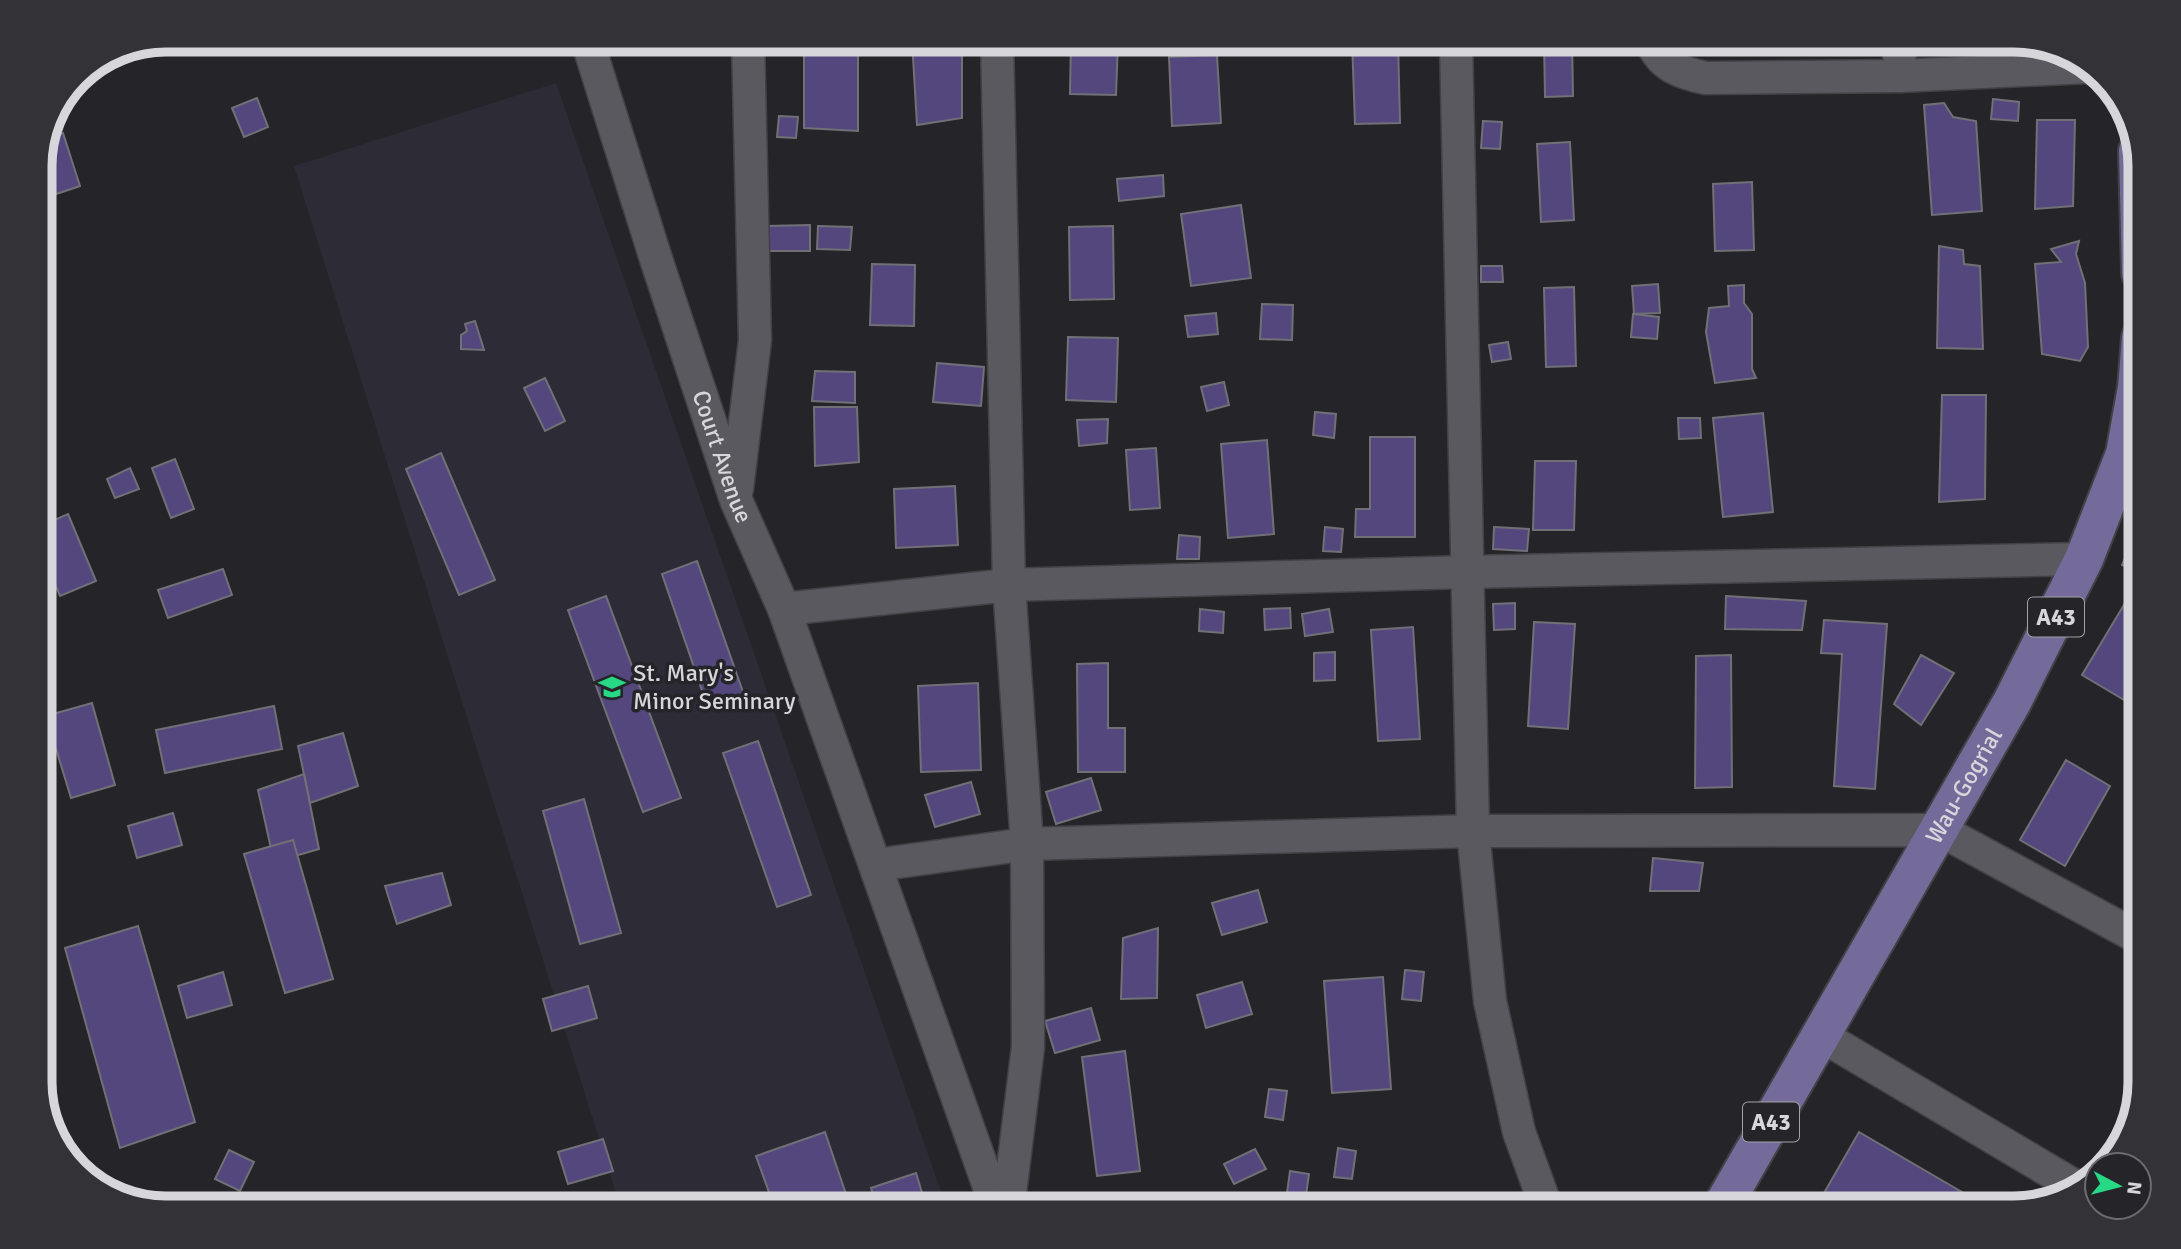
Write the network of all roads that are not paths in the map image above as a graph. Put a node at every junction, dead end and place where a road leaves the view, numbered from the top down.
1 (591, 52) edge
2 (748, 52) edge
3 (997, 52) edge
4 (1456, 52) edge
5 (1657, 52) edge
6 (1899, 52) edge
7 (2071, 68) edge
8 (1900, 76) junction
9 (2128, 438) edge
10 (736, 500) junction
11 (2084, 559) junction
12 (1467, 572) junction
13 (1009, 585) junction
14 (783, 609) junction
15 (1474, 831) junction
16 (1940, 831) junction
17 (1027, 844) junction
18 (876, 865) junction
19 (2128, 932) edge
20 (1822, 1036) junction
21 (2069, 1182) edge
22 (992, 1196) edge
23 (1010, 1196) edge
24 (1542, 1196) edge
25 (1729, 1196) edge

1 - 10 street, Court Avenue
2 - 10 street
3 - 13 street
4 - 12 street
5 - 8 street
6 - 8 street
7 - 8 street
9 - 11 main road, Wau-Gogrial / A43
10 - 14 street, Court Avenue
11 - 12 street
11 - 16 main road, Wau-Gogrial / A43
12 - 13 street
12 - 15 street
13 - 14 street
13 - 17 street
14 - 18 street, Court Avenue
15 - 16 street
15 - 17 street
15 - 24 street
16 - 19 street
16 - 20 main road, Wau-Gogrial / A43
17 - 18 street
17 - 23 street
18 - 22 street, Court Avenue
20 - 21 street
20 - 25 main road, Wau-Gogrial / A43

